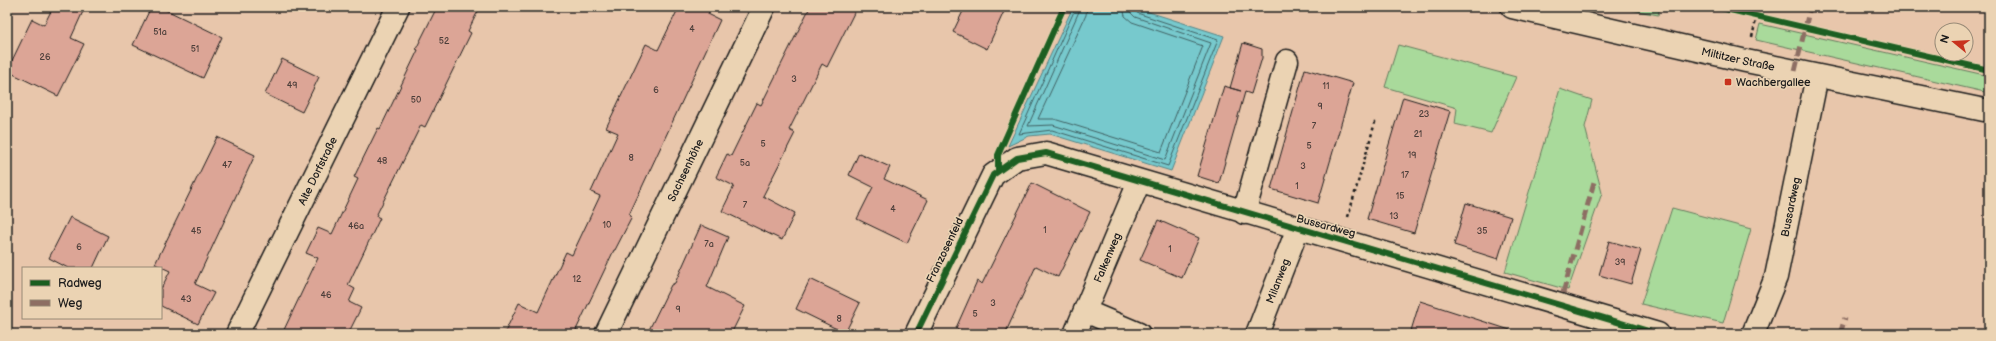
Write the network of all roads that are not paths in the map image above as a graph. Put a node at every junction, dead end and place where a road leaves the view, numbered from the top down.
1 (398, 7) edge
2 (764, 7) edge
3 (1512, 7) edge
4 (1287, 61) dead end
5 (1817, 76) junction
6 (1989, 111) edge
7 (995, 173) joint
8 (1139, 182) junction
9 (1244, 213) junction
10 (1298, 228) junction
11 (1085, 311) junction
12 (237, 334) edge
13 (606, 334) edge
14 (916, 334) edge
15 (1075, 334) edge
16 (1139, 334) edge
17 (1257, 334) edge
18 (1658, 334) edge
19 (1753, 334) edge

1 - 12 street, Alte Dorfstraße
2 - 13 street, Sachsenhöhe
3 - 5 street, Miltitzer Straße
4 - 9 street
5 - 6 street, Miltitzer Straße
5 - 19 street, Bussardweg
7 - 8 street, Bussardweg
7 - 14 street, Franzosenfeld
8 - 9 street, Bussardweg
8 - 11 street, Falkenweg
9 - 10 street, Bussardweg
10 - 17 street, Milanweg
10 - 18 street, Bussardweg
11 - 15 street, Falkenweg
11 - 16 street

